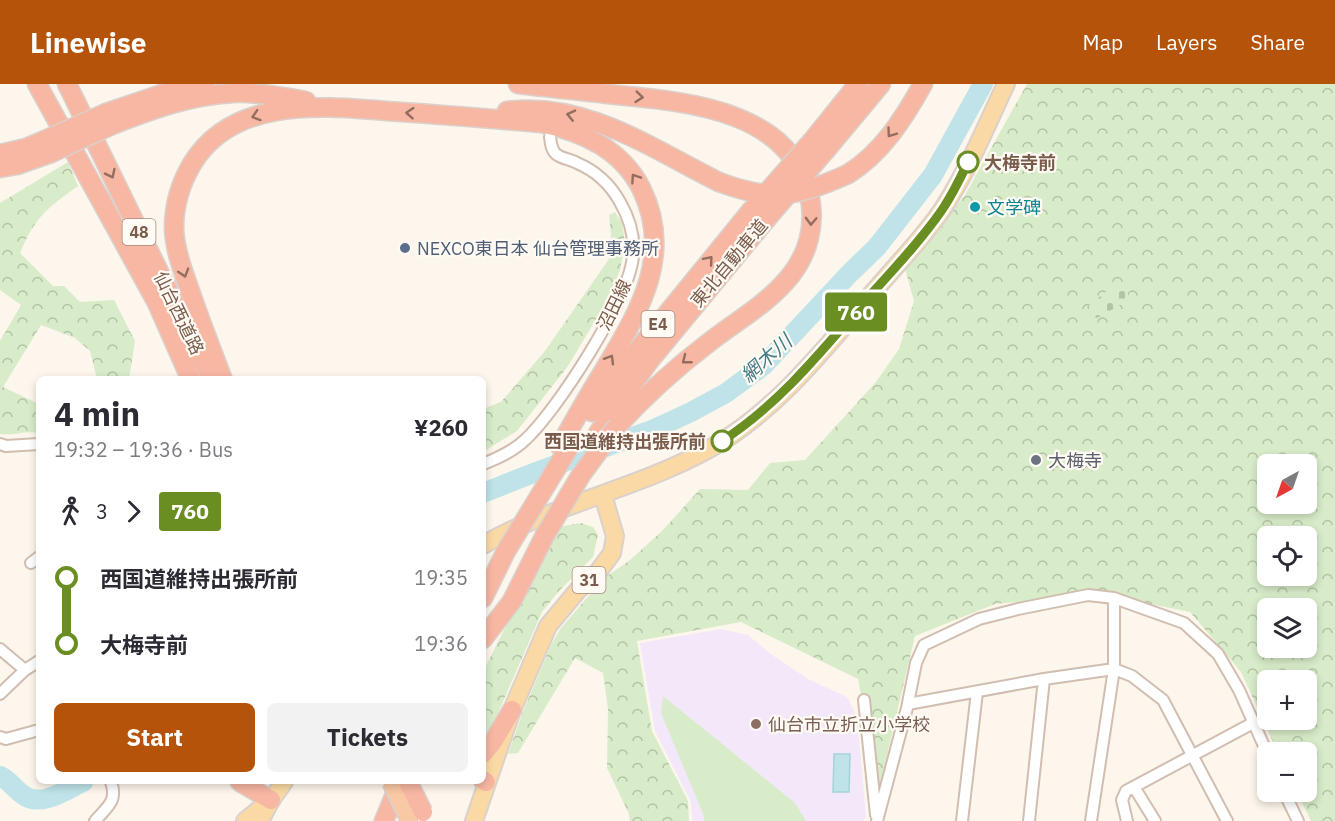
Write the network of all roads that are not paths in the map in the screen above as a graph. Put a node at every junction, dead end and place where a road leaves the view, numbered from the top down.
1 (37, 84) edge
2 (51, 84) edge
3 (67, 84) edge
4 (205, 84) edge
5 (518, 84) edge
6 (858, 84) edge
7 (881, 84) edge
8 (923, 84) edge
9 (1006, 84) edge
10 (356, 109) junction
11 (464, 116) junction
12 (109, 119) junction
13 (550, 137) dead end
14 (48, 146) junction
15 (819, 146) junction
16 (0, 154) edge
17 (0, 168) edge
18 (757, 217) junction
19 (157, 303) junction
20 (191, 376) edge
21 (210, 376) edge
22 (222, 376) edge
23 (0, 444) edge
24 (36, 444) edge
25 (566, 444) junction
26 (486, 463) edge
27 (603, 495) junction
28 (538, 538) junction
29 (486, 544) edge
30 (486, 592) edge
31 (1114, 598) junction
32 (486, 635) edge
33 (0, 649) edge
34 (36, 665) edge
35 (1114, 669) junction
36 (26, 670) junction
37 (1044, 679) junction
38 (2, 690) edge
39 (977, 692) junction
40 (864, 700) dead end
41 (908, 705) junction
42 (512, 710) junction
43 (1253, 723) junction
44 (36, 731) edge
45 (0, 736) edge
46 (1262, 742) edge
47 (486, 750) edge
48 (1192, 754) junction
49 (486, 776) edge
50 (112, 784) edge
51 (243, 784) edge
52 (282, 784) edge
53 (393, 784) edge
54 (399, 784) edge
55 (409, 784) edge
56 (419, 784) edge
57 (483, 784) edge
58 (1134, 787) junction
59 (270, 800) junction
60 (1289, 802) edge
61 (420, 818) edge
62 (95, 821) edge
63 (245, 821) edge
64 (260, 821) edge
65 (384, 821) edge
66 (403, 821) edge
67 (474, 821) edge
68 (877, 821) edge
69 (962, 821) edge
70 (1029, 821) edge
71 (1091, 821) edge
72 (1127, 821) edge
73 (1155, 821) edge
74 (1227, 821) edge
75 (1298, 821) edge

1 - 19 highway
2 - 19 highway, 仙台西道路 / 48
3 -> 21 highway, 仙台西道路 / 48
4 - 12 highway
5 -> 28 highway, bridge
6 - 15 highway, 東北自動車道 / E4
7 - 15 highway, 東北自動車道 / E4
8 -> 11 highway, bridge
9 - 27 main road
11 -> 10 highway
10 - 12 highway
10 -> 22 highway
25 -> 11 highway
12 - 14 highway, bridge
13 - 26 street, 沼田線
14 - 16 highway
14 - 17 highway
15 - 18 highway, 東北自動車道 / E4, bridge
25 -> 18 highway, 東北自動車道 / E4
18 - 28 highway, 東北自動車道 / E4
19 - 20 highway
23 - 24 street
25 - 30 highway, bridge
27 - 29 main road
27 - 42 main road, 31
28 - 32 highway
31 - 35 street
31 - 41 street
31 - 43 street
33 - 36 street
34 - 36 street
35 - 37 street
35 - 48 street
35 - 71 street
36 - 38 street
37 - 39 street
37 - 70 street
39 - 41 street
39 - 69 street
40 - 68 street
41 - 68 street
42 - 47 highway
42 - 49 main road, 31
43 - 46 street
43 - 48 street
44 - 45 street
48 - 58 street
48 - 74 street
50 - 62 street
51 - 59 highway
52 - 59 main road
53 - 61 highway, bridge
54 - 65 highway
55 - 61 highway, bridge
56 - 66 highway
57 - 67 main road, 31
58 - 72 street
58 - 73 street
59 - 63 main road
59 - 64 main road
60 - 75 street

